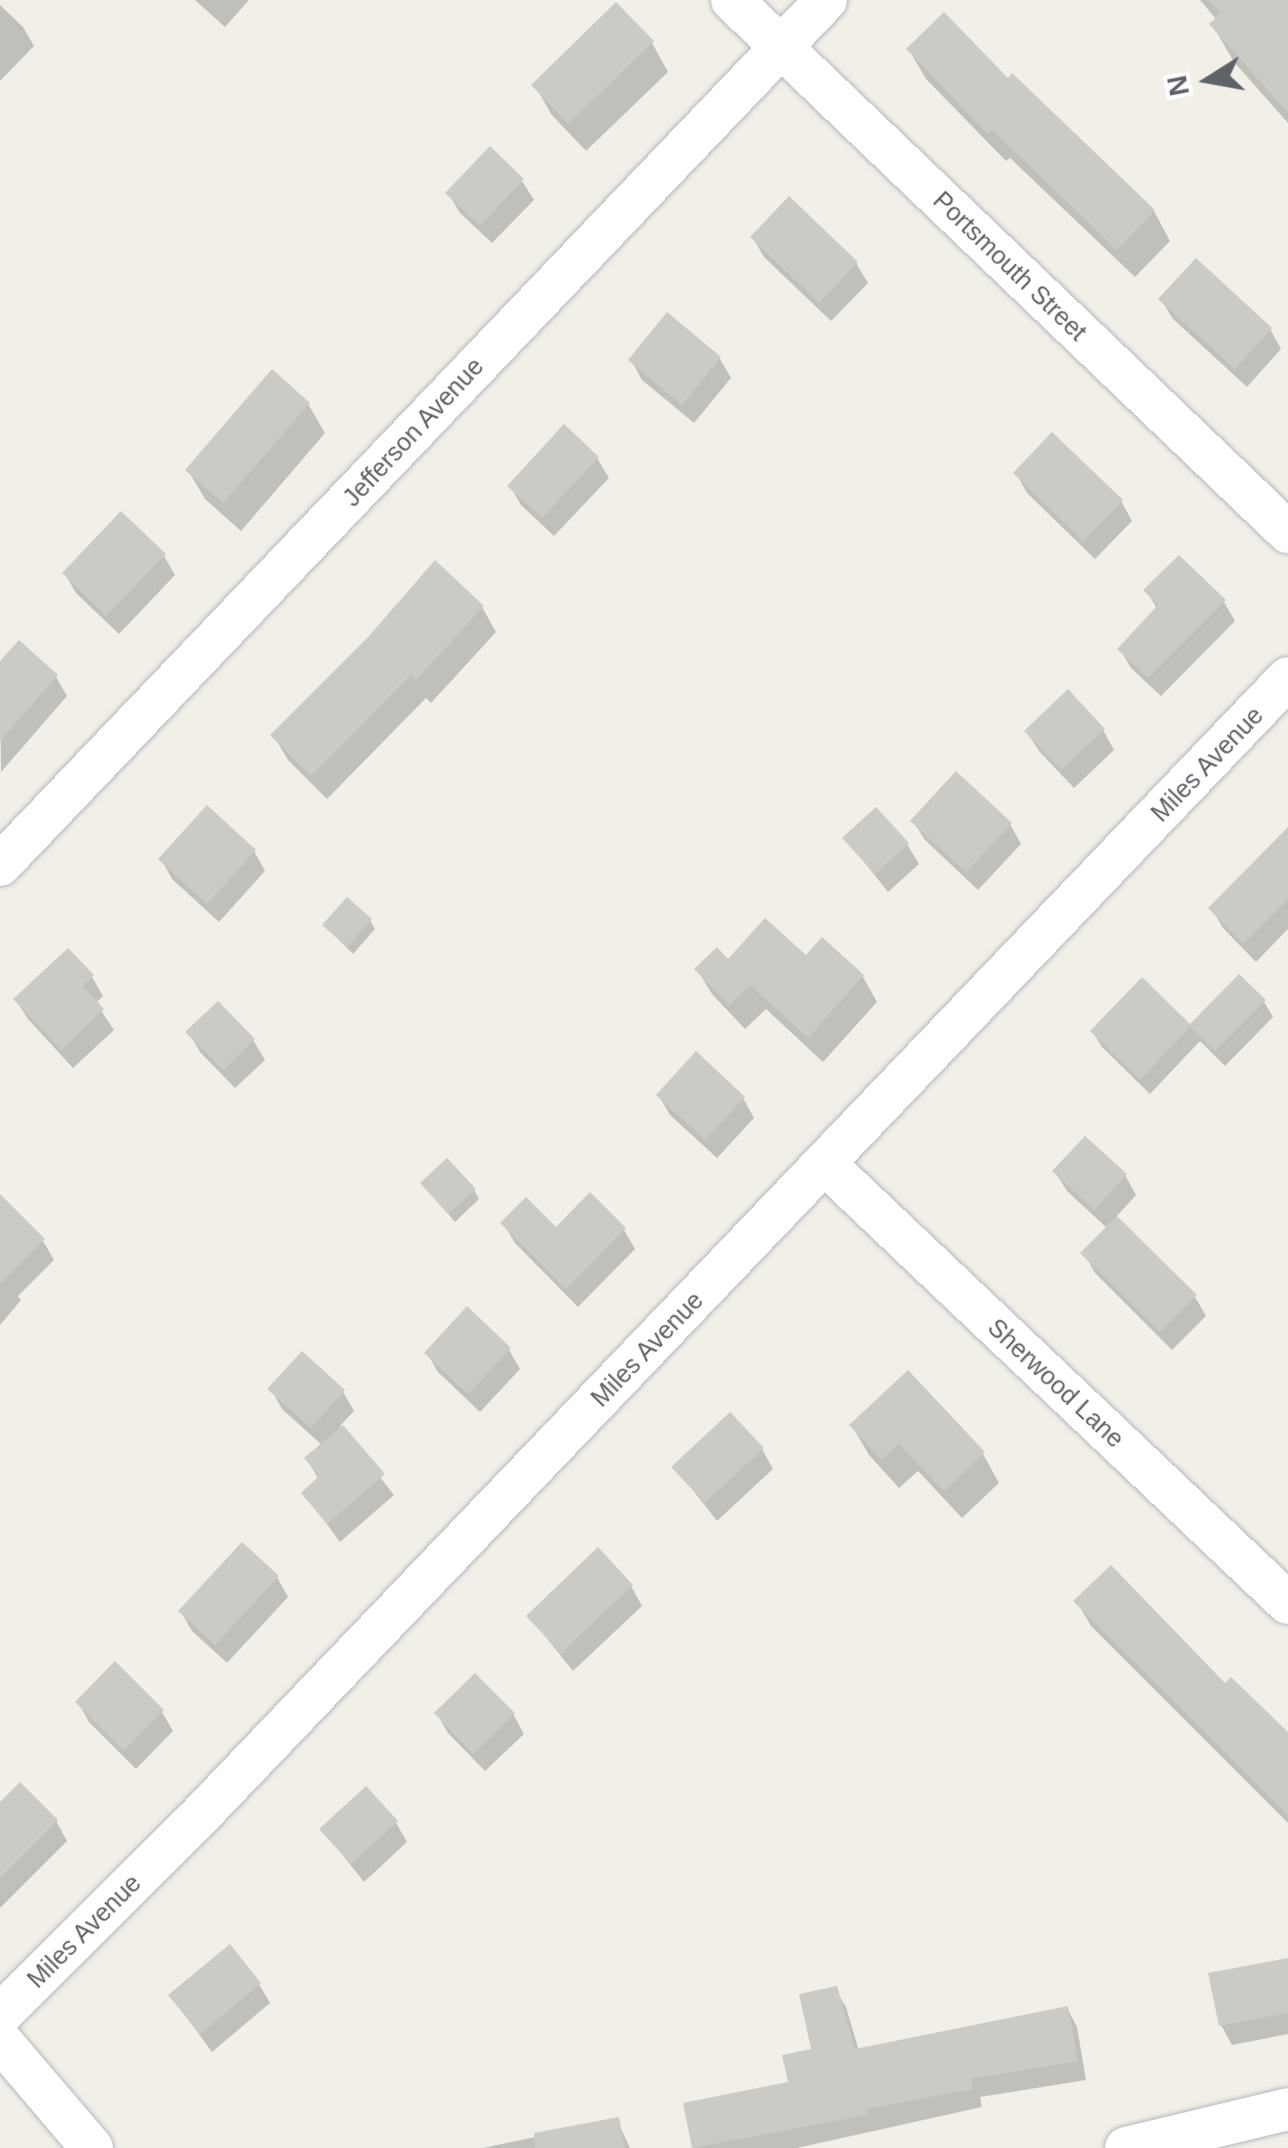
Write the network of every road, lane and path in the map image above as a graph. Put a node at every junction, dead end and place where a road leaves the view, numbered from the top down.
1 (732, 0) edge
2 (826, 0) edge
3 (782, 45) junction
4 (1288, 532) edge
5 (1288, 678) edge
6 (0, 864) edge
7 (825, 1164) junction
8 (1288, 1602) edge
9 (0, 2014) edge
10 (0, 2040) edge
11 (1288, 2110) edge
12 (92, 2148) edge
13 (1126, 2148) edge

1 - 3 street, Portsmouth Street
2 - 3 street, Jefferson Avenue
3 - 4 street, Portsmouth Street
3 - 6 street, Jefferson Avenue
5 - 7 street, Miles Avenue
7 - 8 street, Sherwood Lane
7 - 9 street, Miles Avenue
10 - 12 street
11 - 13 street

